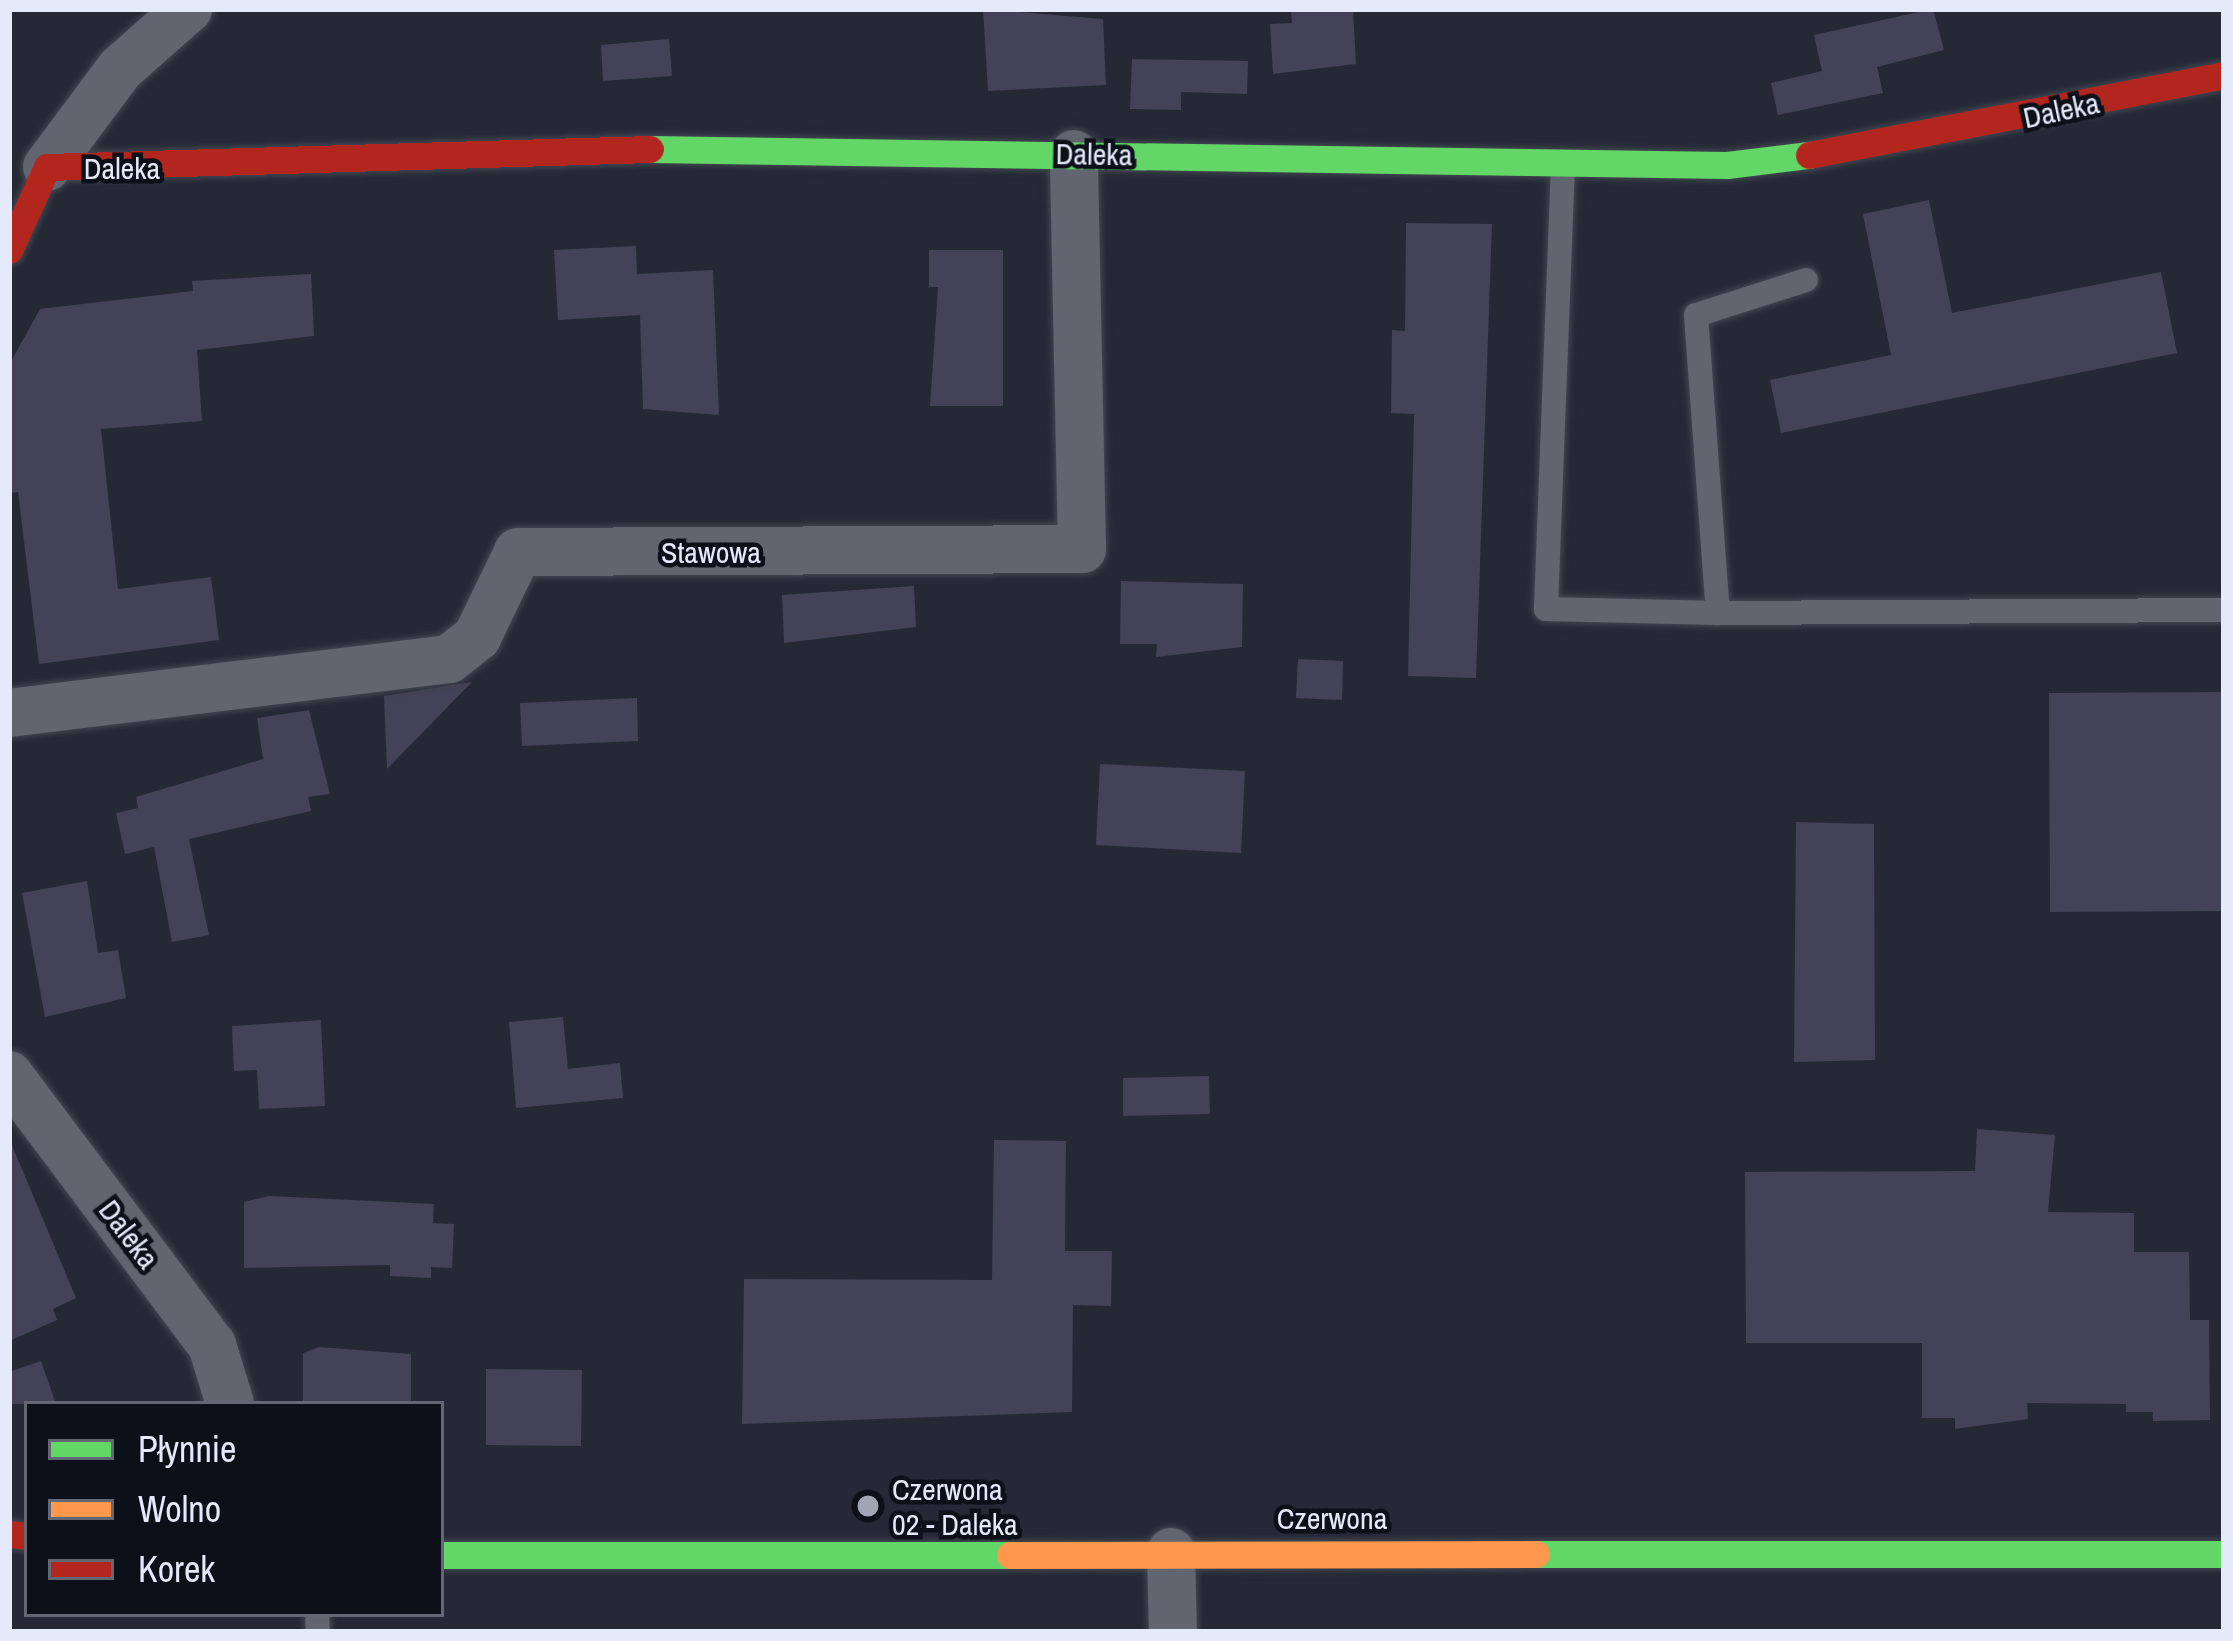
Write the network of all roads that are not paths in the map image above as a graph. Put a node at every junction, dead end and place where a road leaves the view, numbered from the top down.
1 (188, 9) edge
2 (2224, 75) edge
3 (1074, 154) junction
4 (1563, 162) junction
5 (37, 164) junction
6 (9, 250) edge
7 (1806, 280) dead end
8 (2224, 610) edge
9 (1718, 613) junction
10 (9, 713) edge
11 (9, 1075) edge
12 (229, 1401) edge
13 (1171, 1552) junction
14 (2224, 1554) edge
15 (444, 1555) edge
16 (1173, 1632) edge

1 - 5 street
2 - 4 street, Daleka
3 - 4 street, Daleka
3 - 5 street, Daleka
3 - 10 street, Stawowa
4 - 9 lane
5 - 6 street, Daleka
7 - 9 lane
8 - 9 lane
11 - 12 street, Daleka
13 - 14 street, Czerwona
13 - 15 street, Czerwona
13 - 16 street

